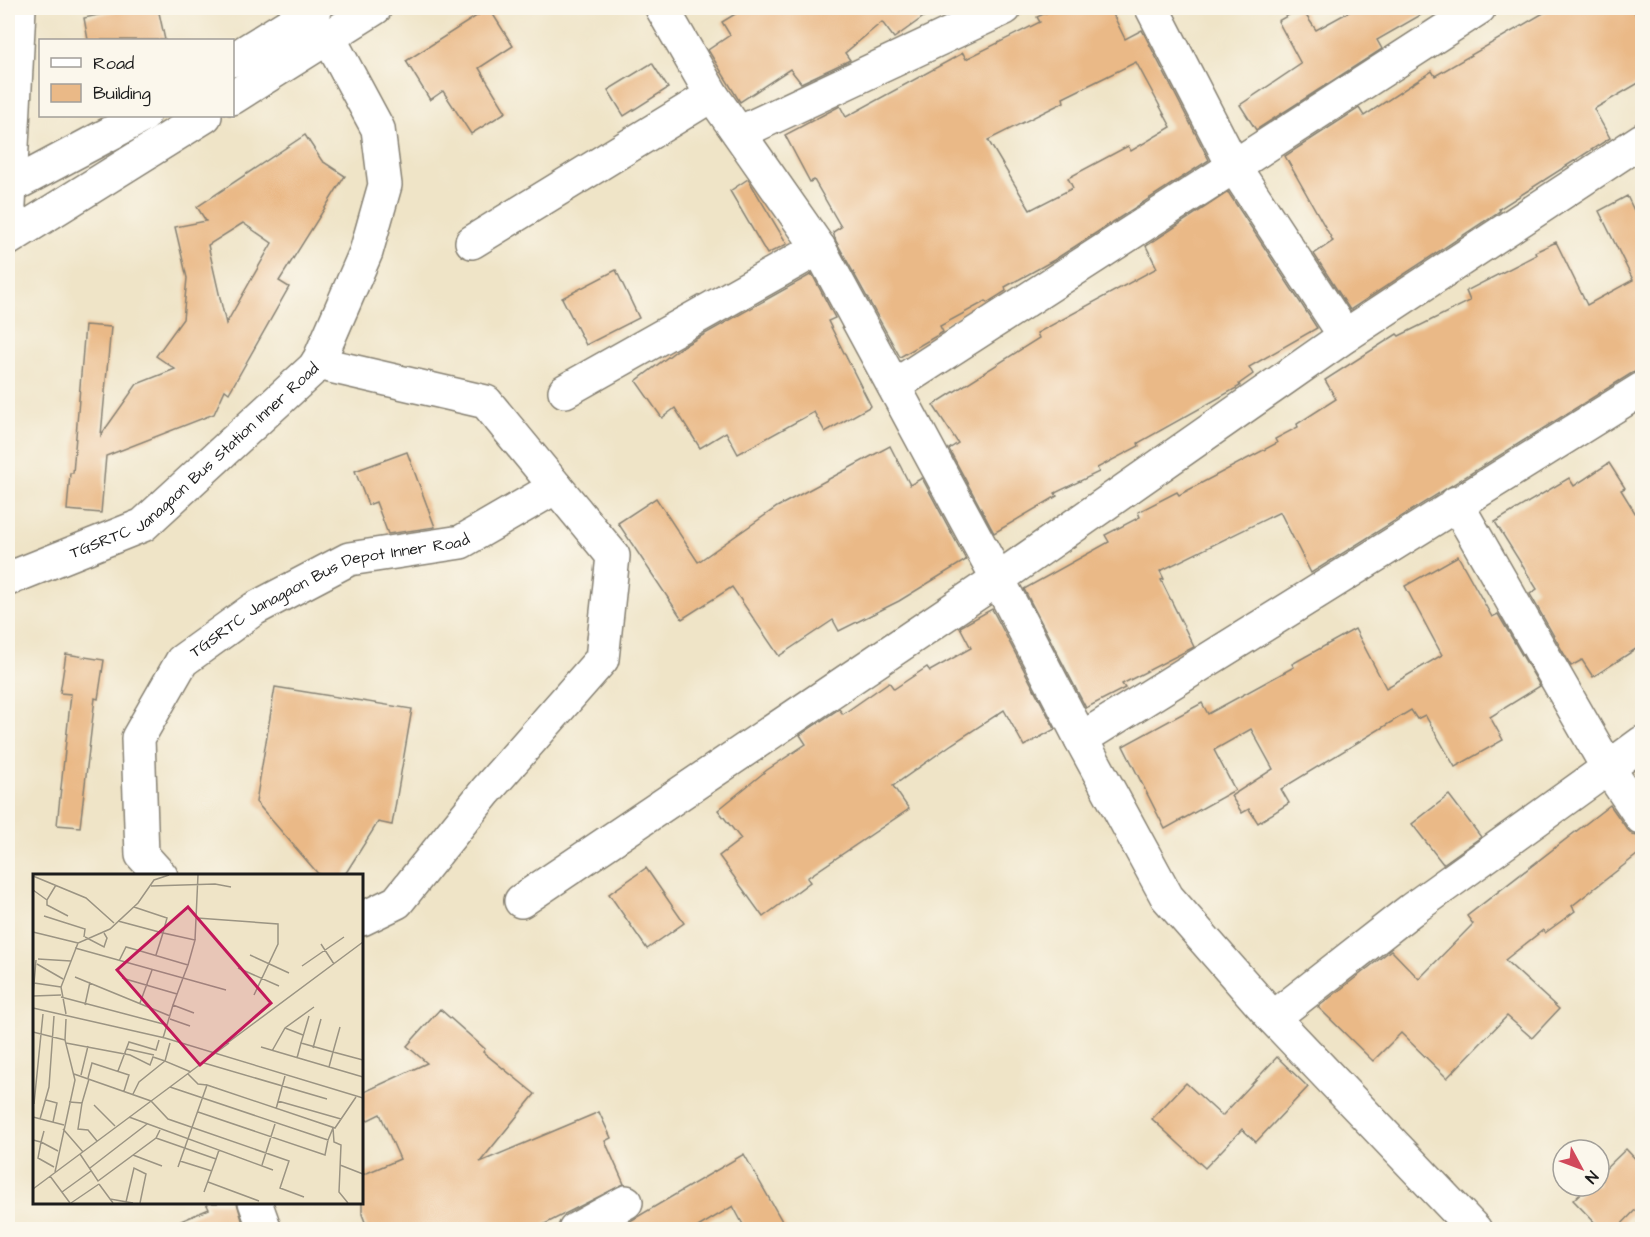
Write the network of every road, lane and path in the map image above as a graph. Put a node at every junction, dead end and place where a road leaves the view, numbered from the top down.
1 (19, 8) edge
2 (316, 8) edge
3 (375, 8) edge
4 (1005, 8) edge
5 (1152, 8) edge
6 (1479, 8) edge
7 (673, 12) edge
8 (329, 38) junction
9 (234, 59) edge
10 (712, 95) junction
11 (234, 97) edge
12 (141, 117) edge
13 (203, 117) edge
14 (739, 133) junction
15 (1642, 140) edge
16 (1233, 165) junction
17 (9, 188) edge
18 (8, 225) edge
19 (8, 239) edge
20 (472, 242) dead end
21 (819, 248) junction
22 (1345, 336) junction
23 (317, 363) junction
24 (894, 386) junction
25 (1642, 389) edge
26 (565, 391) dead end
27 (556, 487) junction
28 (1456, 503) junction
29 (8, 579) edge
30 (998, 579) junction
31 (1081, 739) junction
32 (1642, 743) edge
33 (1608, 768) junction
34 (1642, 818) edge
35 (159, 874) edge
36 (521, 901) dead end
37 (363, 919) edge
38 (1273, 1018) junction
39 (626, 1202) dead end
40 (255, 1204) edge
41 (1469, 1228) edge
42 (266, 1230) edge
43 (575, 1230) edge

1 - 17 main road
2 - 9 main road
3 - 8 main road
4 - 14 main road
5 - 16 main road
6 - 16 main road
7 - 10 main road
8 - 11 main road
8 - 23 main road, TGSRTC Janagaon Bus Station Inner Road
10 - 14 main road
10 - 20 main road
12 - 17 main road
13 - 19 main road
14 - 21 main road
15 - 22 main road
16 - 22 main road
16 - 24 main road
17 - 18 main road
21 - 24 main road
21 - 26 main road
22 - 30 main road
23 - 27 main road
23 - 29 main road, TGSRTC Janagaon Bus Station Inner Road
24 - 30 main road
25 - 28 main road
27 - 35 main road, TGSRTC Janagaon Bus Depot Inner Road
27 - 37 main road
28 - 31 main road
28 - 33 main road
30 - 31 main road
30 - 36 main road
31 - 38 main road
32 - 33 main road
33 - 34 main road
33 - 38 main road
38 - 41 main road
39 - 43 main road
40 - 42 main road

